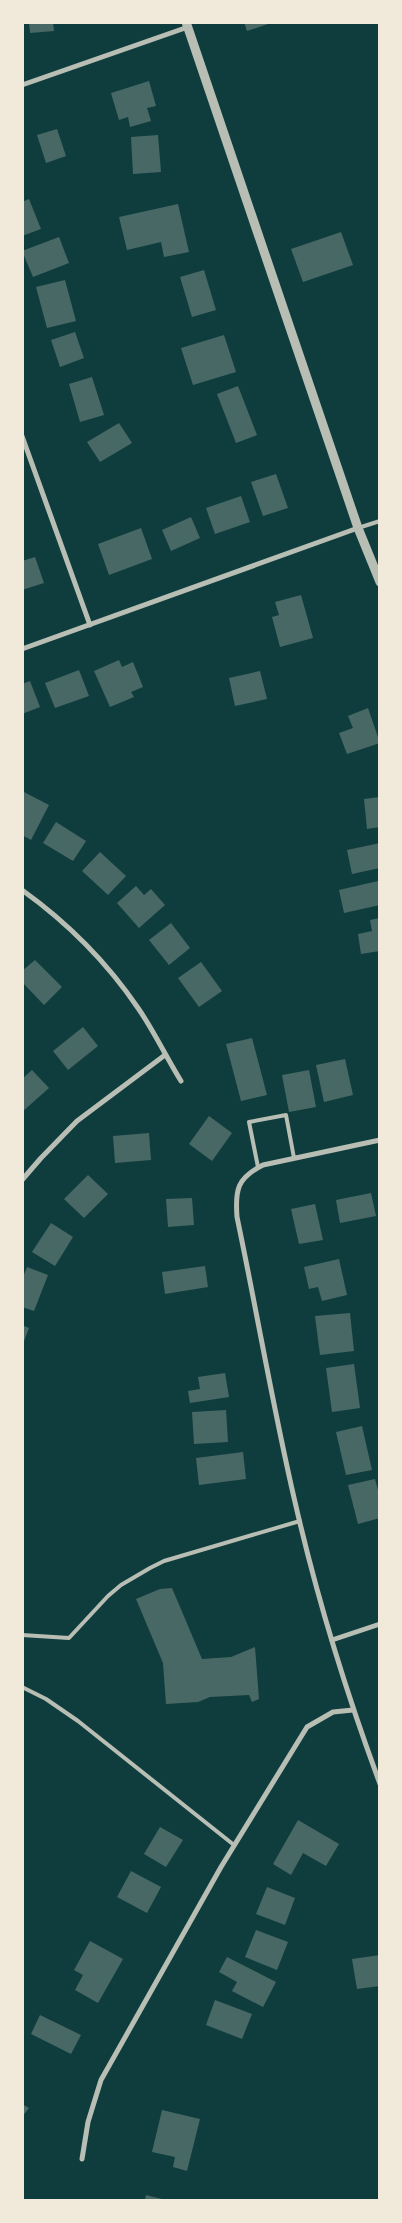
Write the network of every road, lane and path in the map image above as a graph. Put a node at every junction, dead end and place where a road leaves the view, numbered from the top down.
1 (187, 25) edge
2 (22, 86) edge
3 (22, 436) edge
4 (380, 521) edge
5 (358, 528) junction
6 (380, 582) edge
7 (90, 625) junction
8 (22, 650) edge
9 (22, 890) edge
10 (165, 1055) junction
11 (181, 1081) dead end
12 (380, 1140) edge
13 (294, 1158) junction
14 (258, 1167) junction
15 (22, 1180) edge
16 (300, 1521) junction
17 (380, 1624) edge
18 (22, 1635) edge
19 (332, 1640) junction
20 (22, 1687) edge
21 (353, 1710) junction
22 (380, 1784) edge
23 (234, 1845) junction
24 (82, 2160) dead end

1 - 2 street
1 - 5 street
3 - 7 street
4 - 5 lane
5 - 6 street
5 - 7 street
7 - 8 street
9 - 10 street
10 - 11 street
10 - 15 street
12 - 13 street
13 - 14 street
13 - 14 lane
14 - 16 street
16 - 18 lane
16 - 19 street
17 - 19 street
19 - 21 street
20 - 23 lane
21 - 22 street
21 - 23 street
23 - 24 street

